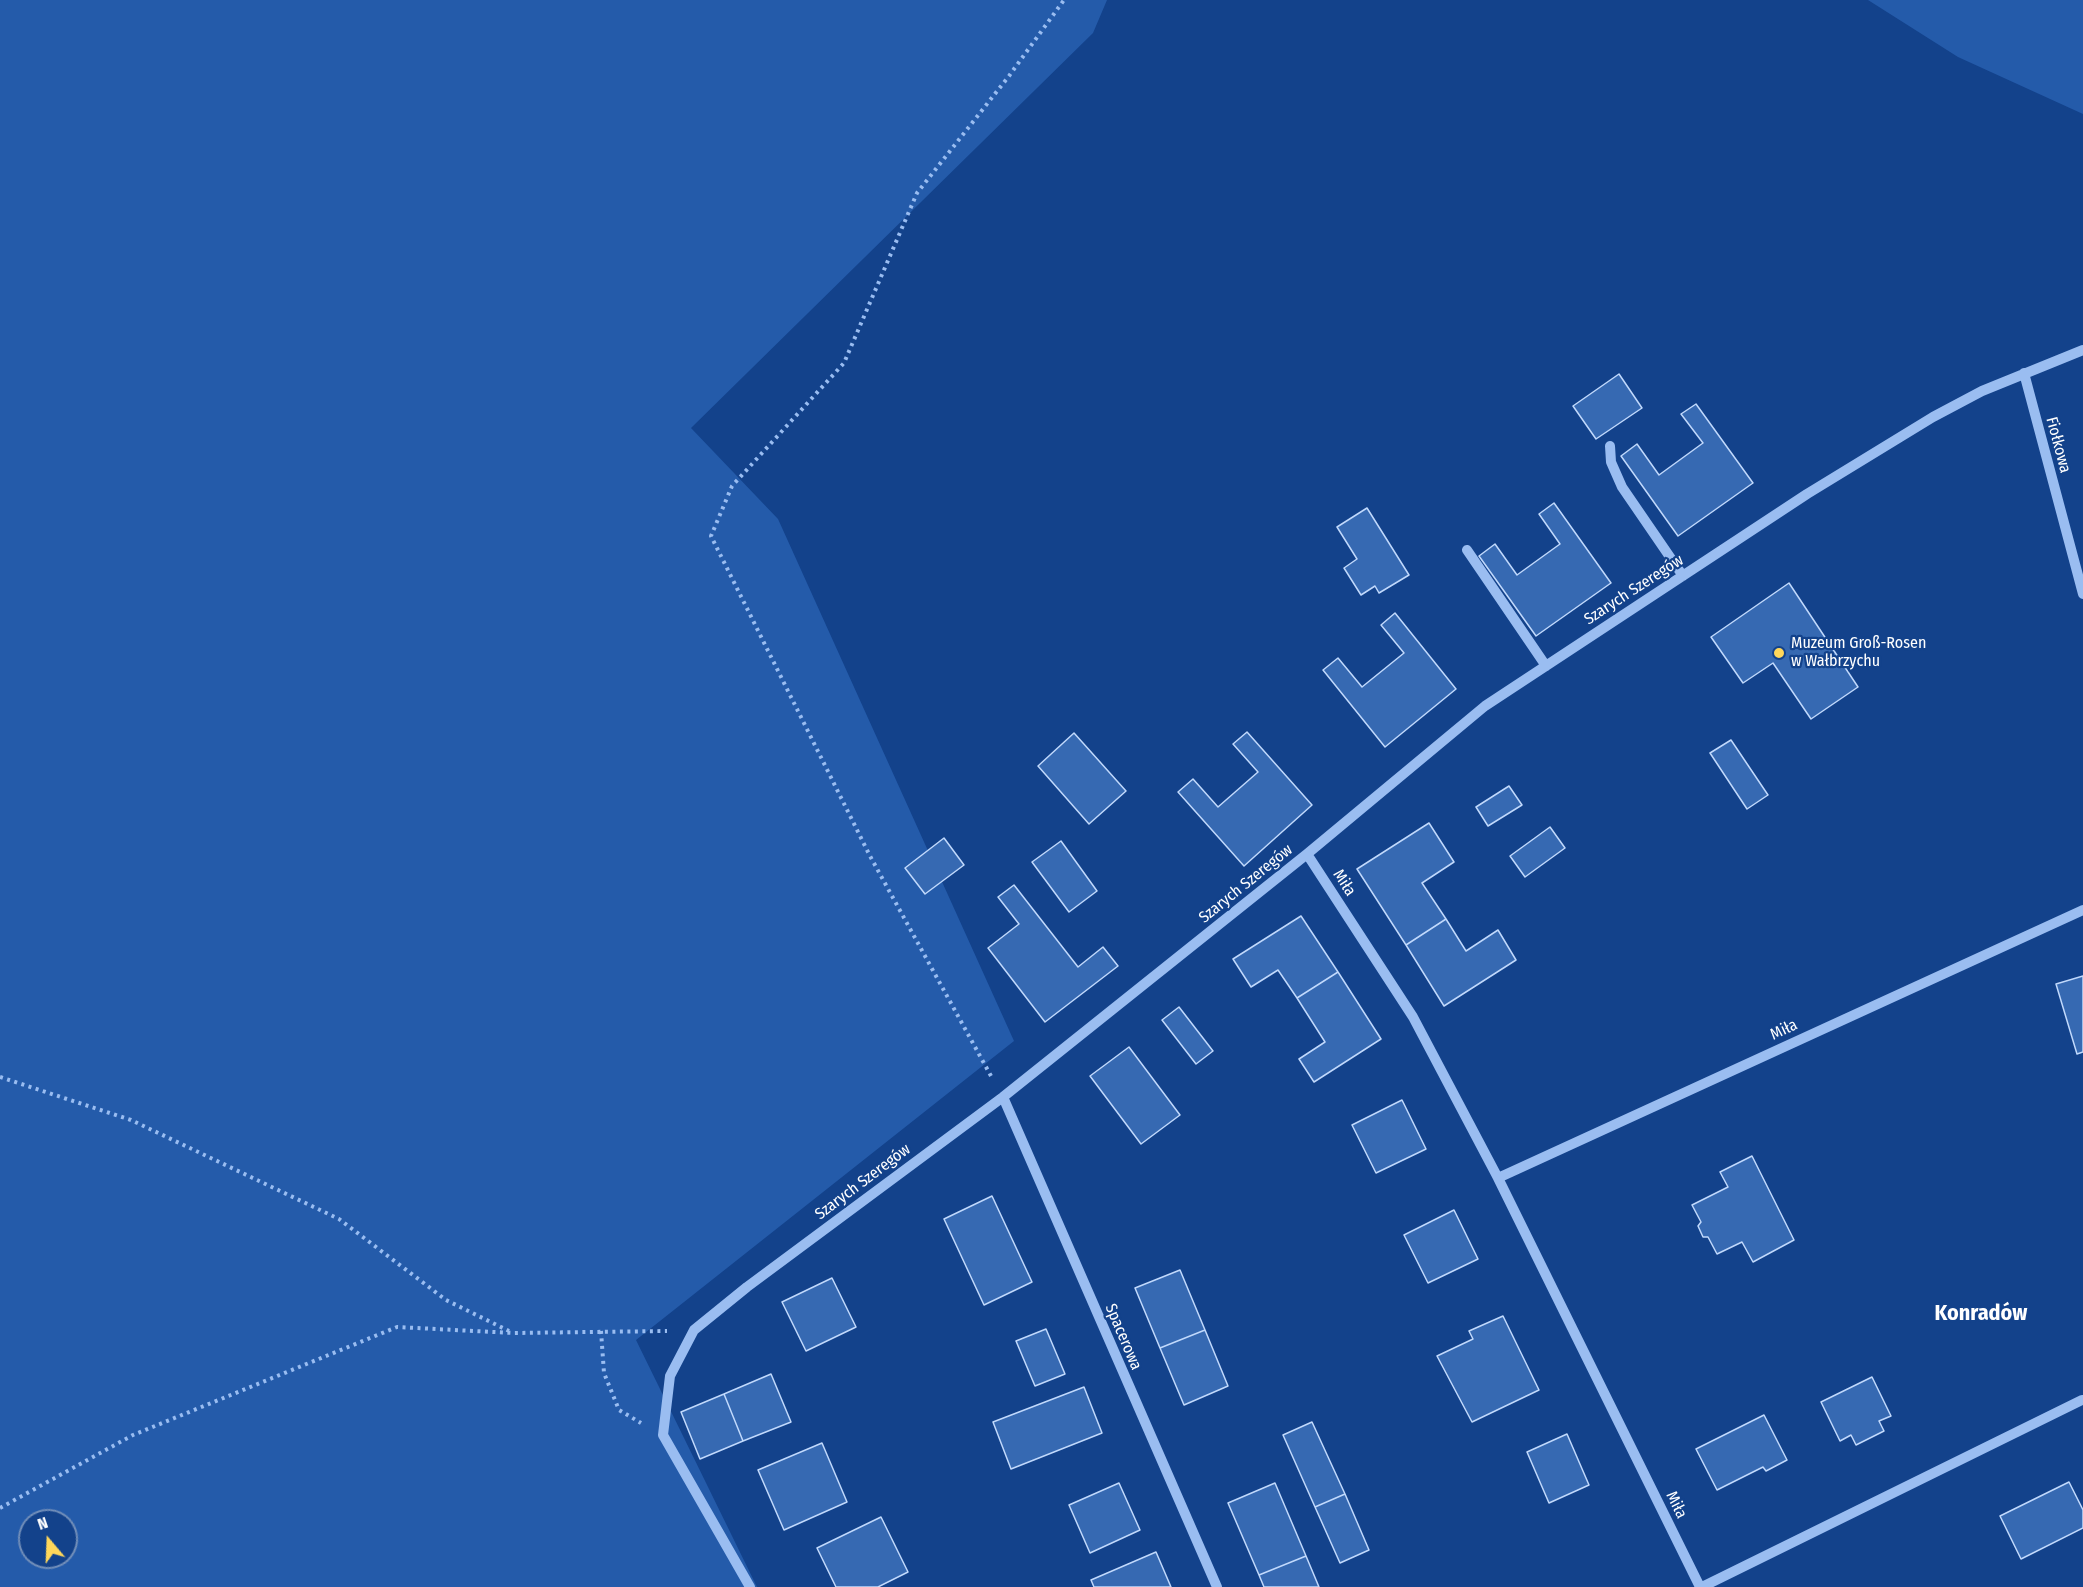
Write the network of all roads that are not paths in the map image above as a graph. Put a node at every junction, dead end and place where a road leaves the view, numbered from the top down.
1 (2083, 350) edge
2 (2024, 373) junction
3 (1610, 446) dead end
4 (1467, 550) dead end
5 (1683, 576) junction
6 (2083, 594) edge
7 (1546, 666) junction
8 (1307, 854) junction
9 (2083, 910) edge
10 (1003, 1097) junction
11 (1498, 1178) junction
12 (2082, 1400) edge
13 (750, 1587) edge
14 (1217, 1587) edge
15 (1701, 1587) edge

1 - 2 street, Szarych Szeregów
2 - 5 street, Szarych Szeregów
2 - 6 street, Fiołkowa
3 - 5 street
4 - 7 street
5 - 7 street, Szarych Szeregów
7 - 8 street, Szarych Szeregów
8 - 10 street, Szarych Szeregów
8 - 11 street, Miła
9 - 11 street, Miła
10 - 13 street, Szarych Szeregów
10 - 14 street, Spacerowa
11 - 15 street, Miła
12 - 15 street, Miła

